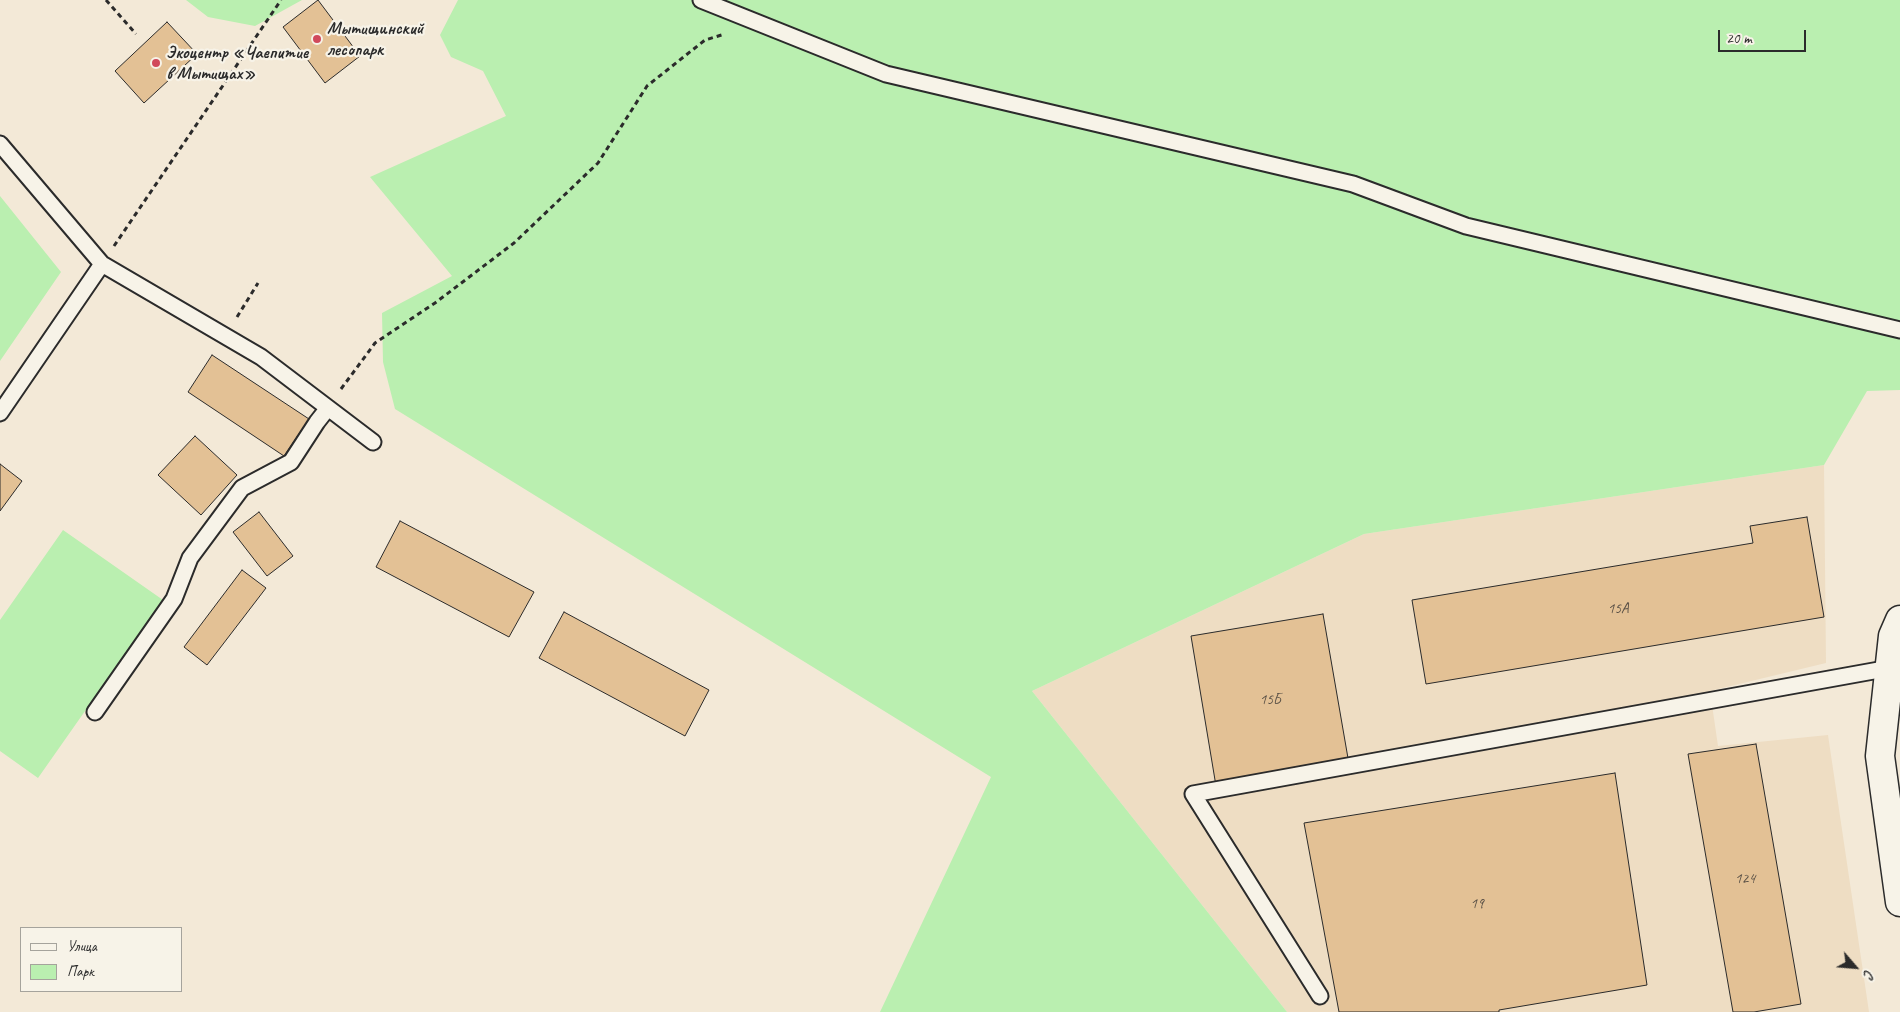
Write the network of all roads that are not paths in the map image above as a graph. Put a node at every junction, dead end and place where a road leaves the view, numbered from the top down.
1 (701, 0) edge
2 (0, 144) edge
3 (102, 264) junction
4 (1900, 330) edge
5 (328, 408) junction
6 (0, 413) edge
7 (373, 442) dead end
8 (1900, 620) edge
9 (1890, 668) junction
10 (95, 712) dead end
11 (1896, 847) edge
12 (1900, 902) edge
13 (1320, 996) dead end

1 - 4 lane
2 - 3 lane
3 - 5 lane
3 - 6 lane
5 - 7 lane
5 - 10 lane
8 - 9 street
9 - 11 street
9 - 13 lane
11 - 12 street

